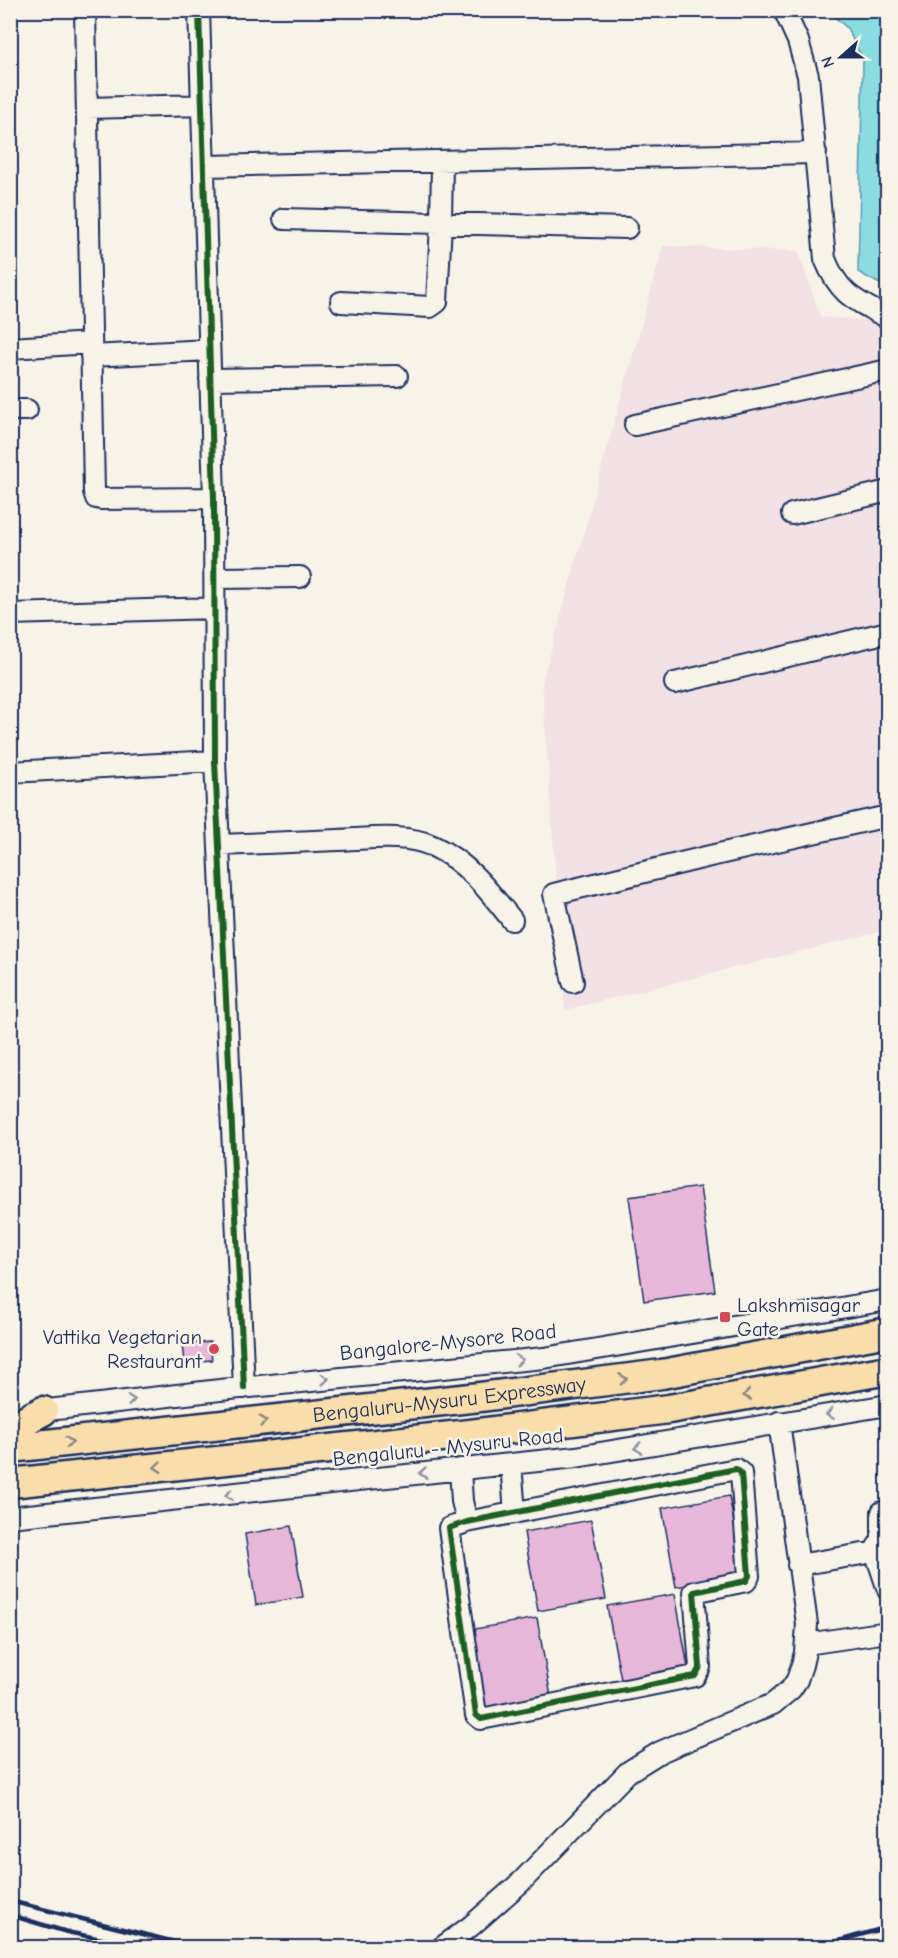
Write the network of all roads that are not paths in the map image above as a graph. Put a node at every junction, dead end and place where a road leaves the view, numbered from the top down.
1 (85, 10) edge
2 (199, 10) edge
3 (784, 10) edge
4 (202, 105) junction
5 (87, 108) junction
6 (816, 153) junction
7 (442, 161) junction
8 (204, 166) junction
9 (285, 219) dead end
10 (441, 223) junction
11 (627, 228) dead end
12 (341, 302) dead end
13 (888, 318) edge
14 (10, 348) edge
15 (91, 349) junction
16 (210, 350) junction
17 (888, 370) edge
18 (397, 376) dead end
19 (210, 379) junction
20 (635, 425) dead end
21 (888, 491) edge
22 (214, 498) junction
23 (792, 514) dead end
24 (300, 577) dead end
25 (215, 578) junction
26 (215, 608) junction
27 (10, 614) edge
28 (888, 632) edge
29 (675, 682) dead end
30 (215, 761) junction
31 (10, 772) edge
32 (888, 816) edge
33 (219, 845) junction
34 (512, 920) dead end
35 (573, 982) dead end
36 (888, 1300) edge
37 (888, 1332) edge
38 (888, 1370) edge
39 (839, 1379) junction
40 (244, 1388) junction
41 (888, 1389) edge
42 (888, 1405) edge
43 (43, 1411) junction
44 (10, 1414) edge
45 (779, 1422) junction
46 (10, 1430) edge
47 (10, 1448) edge
48 (511, 1464) junction
49 (460, 1469) junction
50 (10, 1483) edge
51 (882, 1512) dead end
52 (515, 1514) junction
53 (10, 1517) edge
54 (466, 1522) junction
55 (874, 1552) junction
56 (798, 1565) junction
57 (888, 1590) edge
58 (888, 1632) edge
59 (806, 1644) junction
60 (441, 1947) edge

1 - 5 street
2 - 4 street
3 - 6 street
4 - 5 street
4 - 8 street
5 - 15 street
6 - 7 street
6 - 13 street
7 - 8 street
7 - 10 street
8 - 16 street
9 - 10 street
10 - 11 street
10 - 12 street
14 - 15 street
15 - 16 street
15 - 22 street
16 - 19 street
17 - 20 street
18 - 19 street
19 - 22 street
21 - 23 street
22 - 25 street
24 - 25 street
25 - 26 street
26 - 27 street
26 - 30 street
28 - 29 street
30 - 31 street
30 - 33 street
32 - 35 street
33 - 34 street
33 - 40 street
40 -> 36 street, Bangalore-Mysore Road
47 -> 37 highway, Bengaluru-Mysuru Expressway
38 - 39 highway, Bengaluru-Mysuru Expressway
39 - 41 highway
39 -> 50 highway, Bengaluru-Mysuru Expressway
43 -> 40 street, Bangalore-Mysore Road
42 -> 45 street, Bengaluru - Mysuru Road
43 - 44 street, Bangalore-Mysore Road
43 - 46 highway
45 -> 48 street, Bengaluru - Mysuru Road
45 - 56 street
48 - 49 street, Bengaluru - Mysuru Road
48 - 52 street
49 -> 53 street, Bengaluru - Mysuru Road
49 - 54 street
51 - 55 street
52 - 54 street
52 - 54 street
55 - 56 street
55 - 57 street
56 - 59 street
58 - 59 street
59 - 60 street

